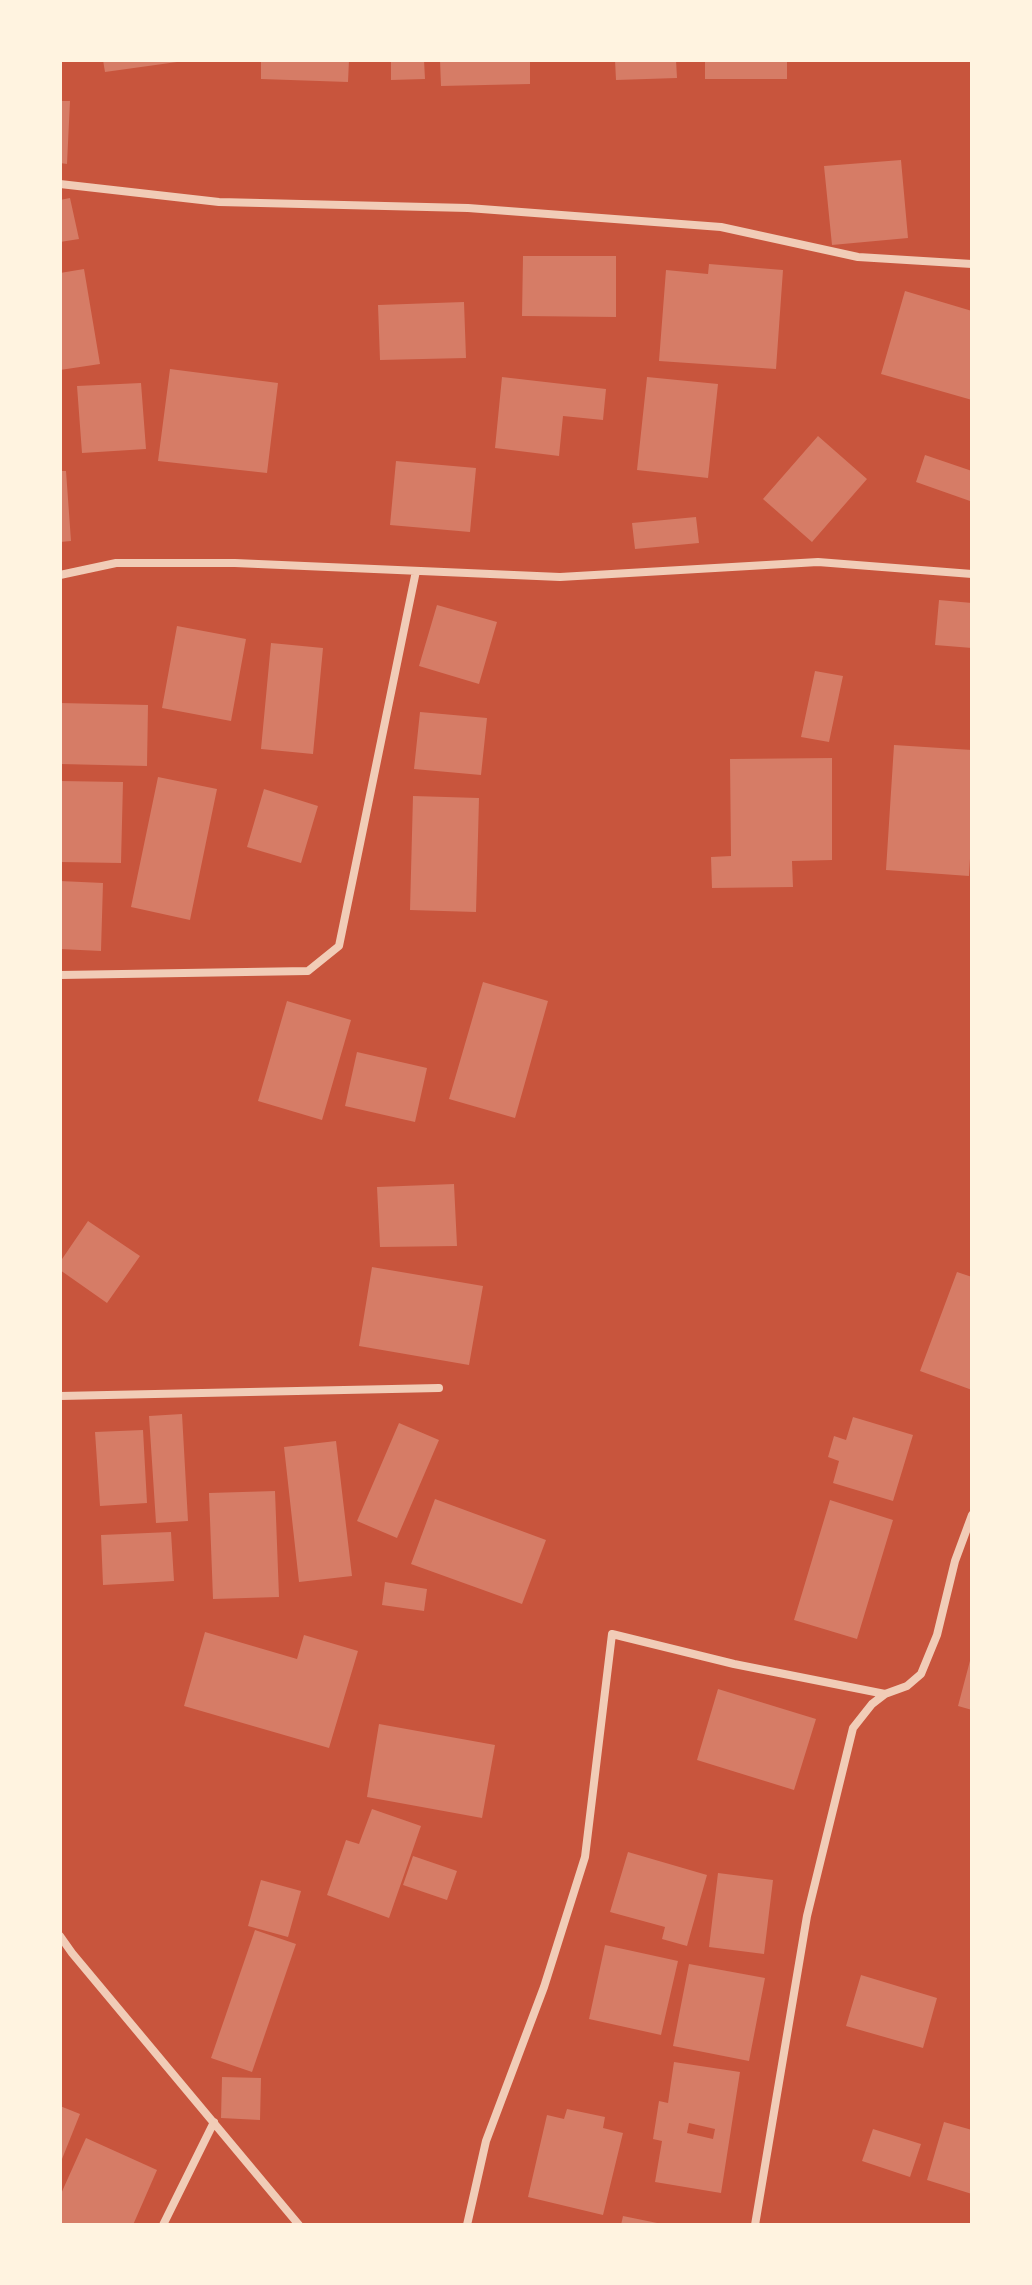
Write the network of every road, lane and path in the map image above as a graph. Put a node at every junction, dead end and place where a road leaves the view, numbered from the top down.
1 (60, 184) edge
2 (972, 264) edge
3 (416, 571) junction
4 (972, 574) edge
5 (60, 575) edge
6 (60, 975) edge
7 (439, 1388) dead end
8 (60, 1396) edge
9 (972, 1515) edge
10 (885, 1694) junction
11 (60, 1936) edge
12 (214, 2122) junction
13 (163, 2225) edge
14 (299, 2225) edge
15 (467, 2225) edge
16 (755, 2225) edge

1 - 2 street
3 - 4 street
3 - 5 street
3 - 6 street
7 - 8 street
9 - 10 street
10 - 15 street
10 - 16 street
11 - 12 street
12 - 13 street
12 - 14 street

